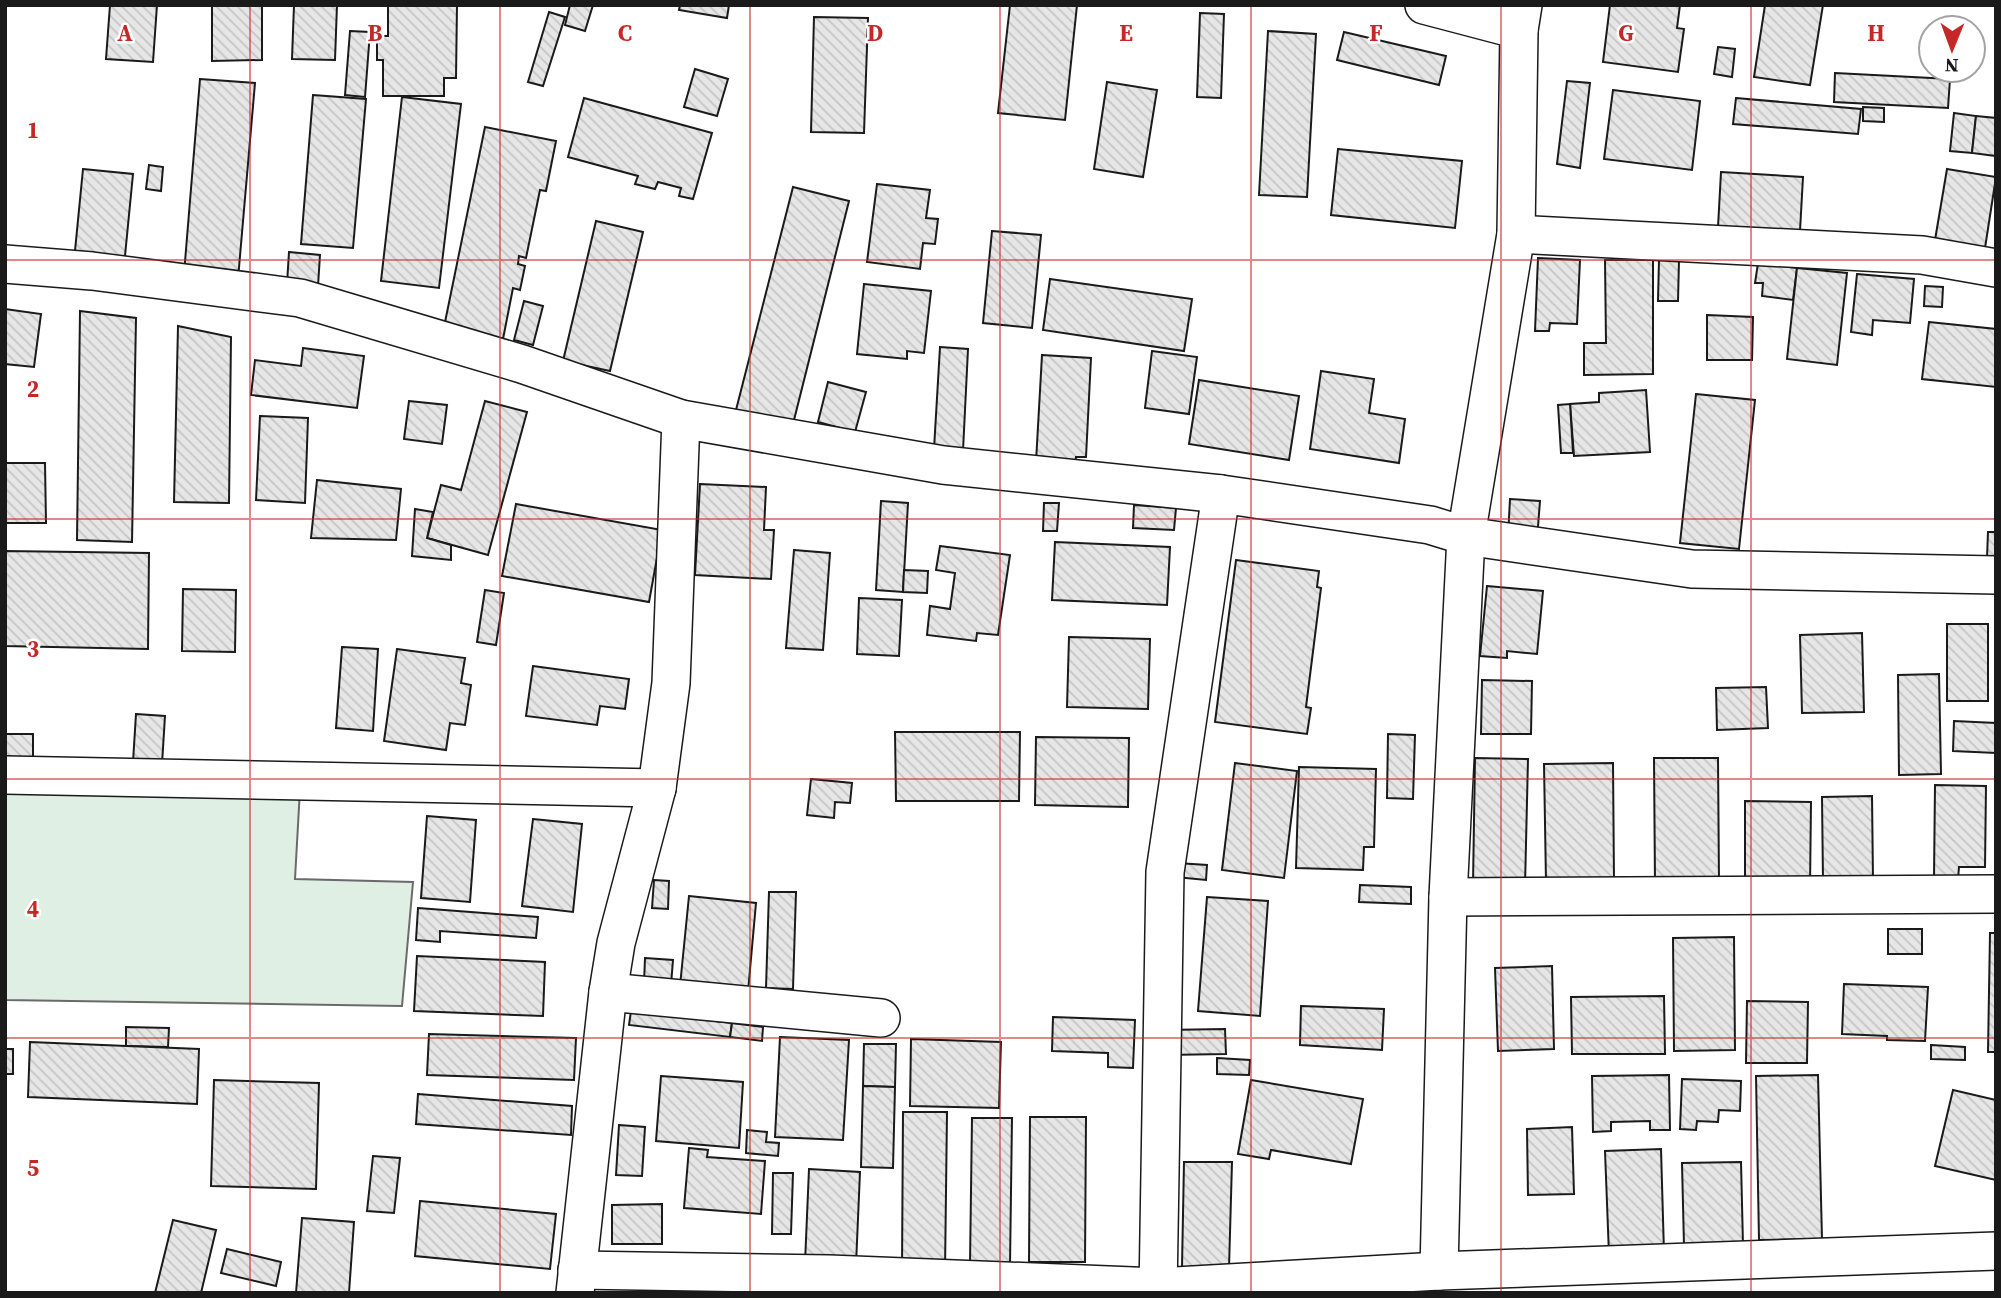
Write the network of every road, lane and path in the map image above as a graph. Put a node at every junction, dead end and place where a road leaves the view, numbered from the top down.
1 (1424, 5) edge
2 (1521, 18) edge
3 (1516, 234) junction
4 (5, 264) edge
5 (1996, 268) edge
6 (681, 419) junction
7 (1221, 494) junction
8 (1466, 536) junction
9 (1996, 575) edge
10 (5, 775) edge
11 (657, 788) junction
12 (1996, 894) edge
13 (1448, 897) junction
14 (608, 992) junction
15 (881, 1018) dead end
16 (1996, 1251) edge
17 (1439, 1270) junction
18 (576, 1281) edge
19 (1158, 1290) edge

1 - 2 street
2 - 3 street
3 - 5 street
3 - 8 street
4 - 6 street
6 - 7 street
6 - 11 street
7 - 8 street
7 - 19 street
8 - 9 street
8 - 13 street
10 - 11 street
11 - 14 street
12 - 13 street
13 - 17 street
14 - 15 street
14 - 18 street
16 - 17 street
17 - 19 street
18 - 19 street

